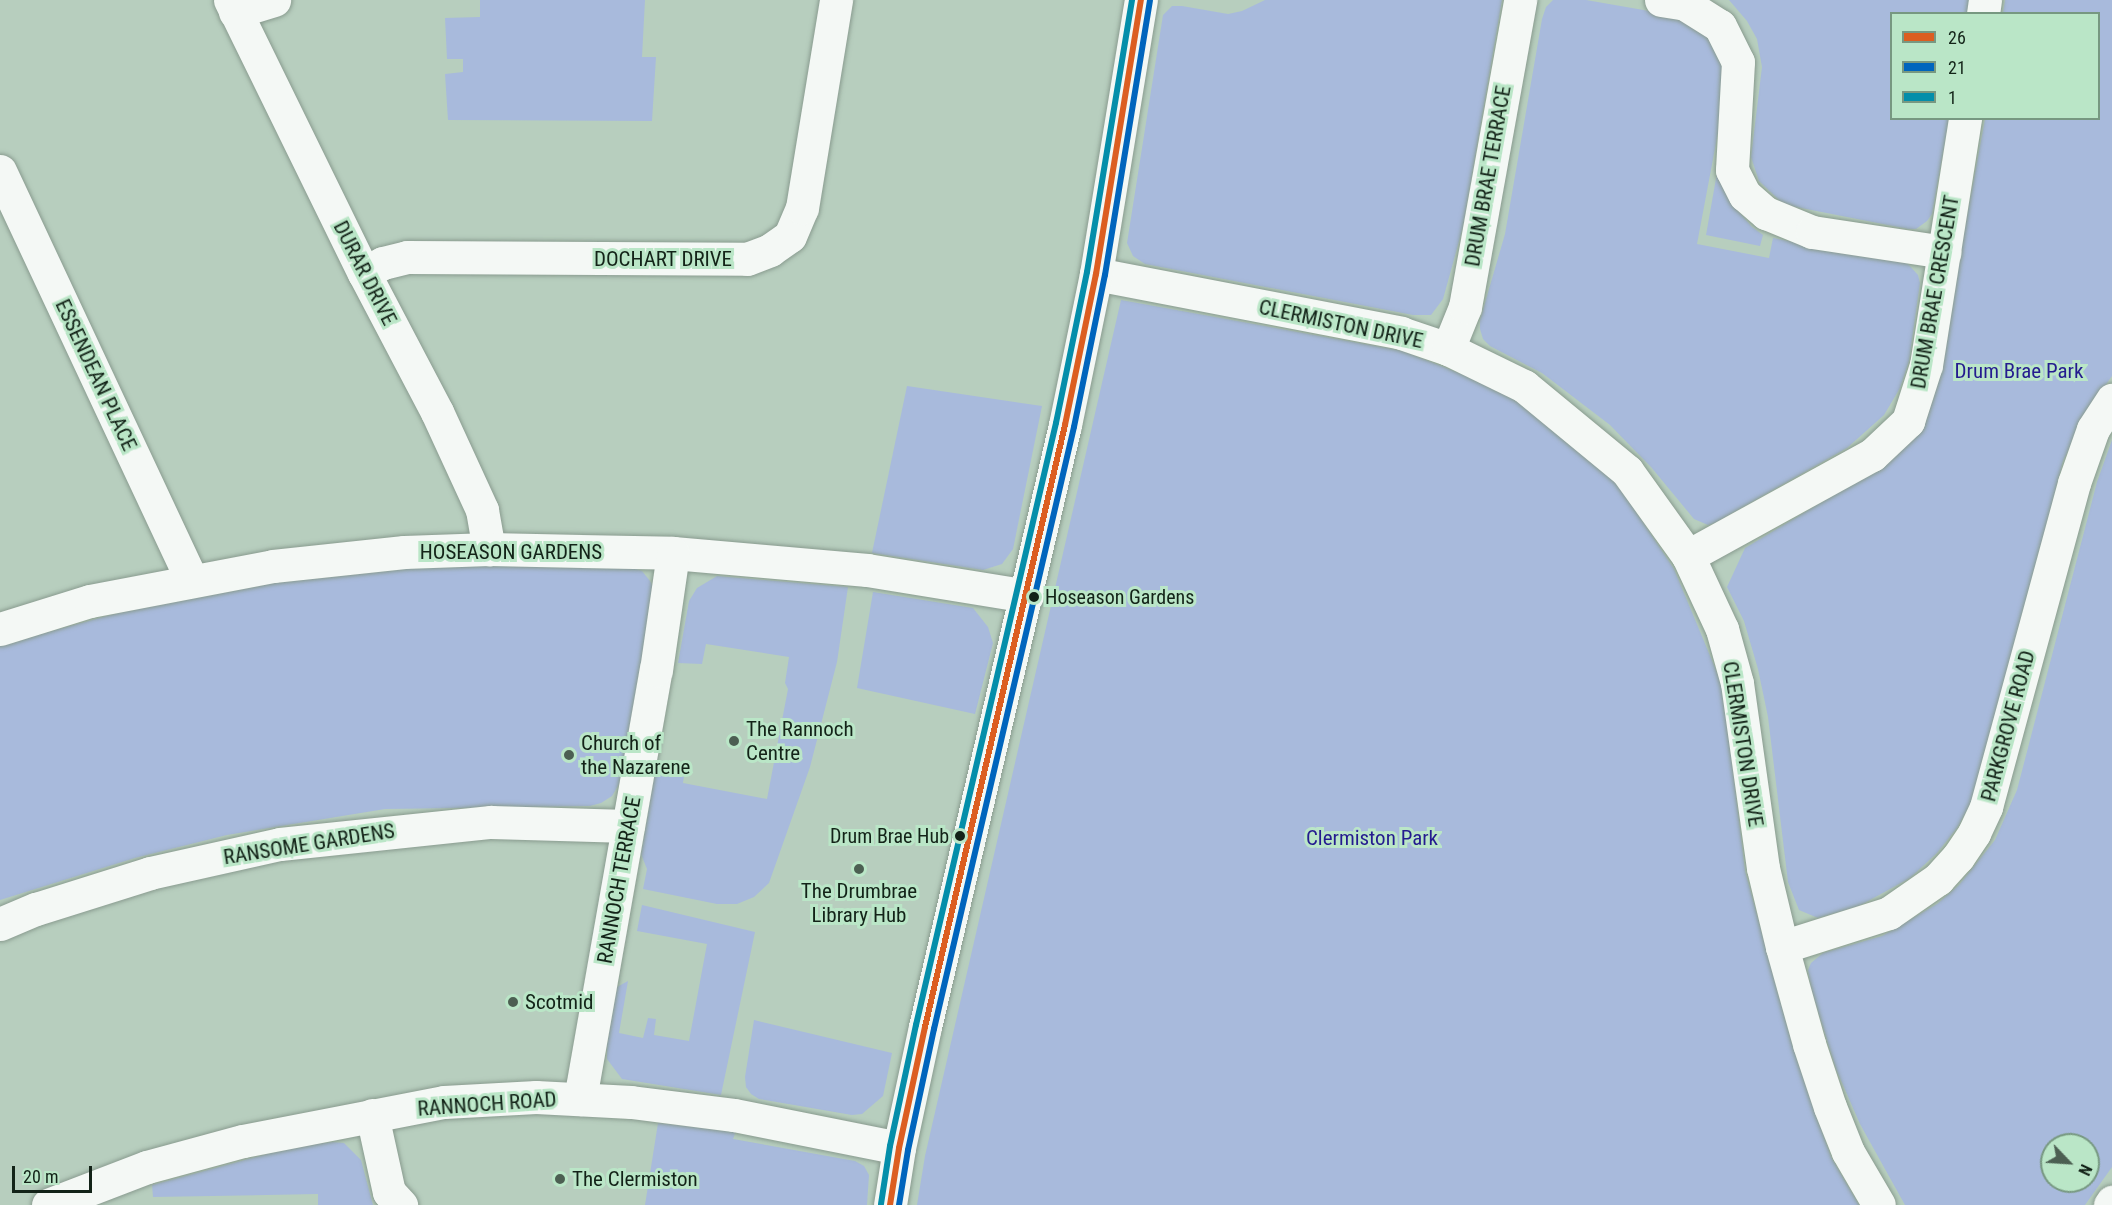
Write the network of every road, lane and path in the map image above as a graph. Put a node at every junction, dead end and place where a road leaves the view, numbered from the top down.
1 (274, 0) edge
2 (836, 0) edge
3 (1141, 0) edge
4 (1520, 0) edge
5 (1661, 0) edge
6 (233, 6) edge
7 (1965, 120) edge
8 (0, 171) edge
9 (1945, 252) junction
10 (364, 273) junction
11 (1096, 274) junction
12 (1448, 350) junction
13 (2112, 400) edge
14 (489, 549) junction
15 (673, 553) junction
16 (1688, 556) junction
17 (192, 580) junction
18 (1027, 596) junction
19 (0, 629) edge
20 (628, 826) junction
21 (0, 924) edge
22 (1782, 947) junction
23 (580, 1099) junction
24 (372, 1115) junction
25 (899, 1148) junction
26 (48, 1205) edge
27 (401, 1205) edge
28 (890, 1205) edge
29 (1879, 1205) edge

1 - 6 street
2 - 10 street, DOCHART DRIVE
3 - 11 street
4 - 12 street, DRUM BRAE TERRACE
5 - 9 street
6 - 10 street, DURAR DRIVE
7 - 9 street, DRUM BRAE CRESCENT
8 - 17 street, ESSENDEAN PLACE
9 - 16 street, DRUM BRAE CRESCENT
10 - 14 street, DURAR DRIVE
11 - 12 street, CLERMISTON DRIVE
11 - 18 street
12 - 16 street, CLERMISTON DRIVE
13 - 22 street, PARKGROVE ROAD
14 - 15 street, HOSEASON GARDENS
14 - 17 street, HOSEASON GARDENS
15 - 18 street, HOSEASON GARDENS
15 - 20 street, RANNOCH TERRACE
16 - 22 street, CLERMISTON DRIVE
17 - 19 street, HOSEASON GARDENS
18 - 25 street
20 - 21 street, RANSOME GARDENS
20 - 23 street, RANNOCH TERRACE
22 - 29 street, CLERMISTON DRIVE
23 - 24 street, RANNOCH ROAD
23 - 25 street, RANNOCH ROAD
24 - 26 street, RANNOCH ROAD
24 - 27 street
25 - 28 street

